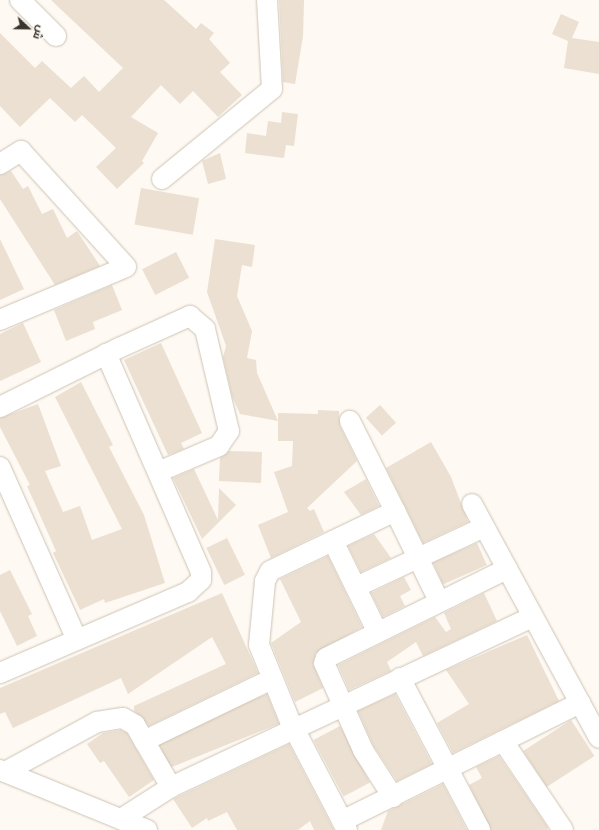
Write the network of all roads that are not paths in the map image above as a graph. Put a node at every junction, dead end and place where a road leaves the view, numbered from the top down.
1 (20, 0) edge
2 (267, 0) edge
3 (56, 36) dead end
4 (0, 164) edge
5 (162, 179) dead end
6 (0, 320) edge
7 (106, 354) junction
8 (0, 407) edge
9 (350, 421) dead end
10 (0, 467) edge
11 (158, 472) junction
12 (472, 504) dead end
13 (396, 511) junction
14 (484, 527) junction
15 (333, 540) junction
16 (418, 556) junction
17 (507, 569) junction
18 (356, 587) junction
19 (439, 601) junction
20 (532, 617) junction
21 (377, 631) junction
22 (77, 640) junction
23 (0, 673) edge
24 (400, 678) junction
25 (272, 679) junction
26 (580, 703) junction
27 (343, 705) junction
28 (295, 730) junction
29 (599, 738) edge
30 (144, 741) junction
31 (503, 741) junction
32 (445, 769) junction
33 (2, 771) edge
34 (171, 787) junction
35 (393, 797) junction
36 (121, 820) junction
37 (344, 826) edge
38 (148, 830) edge
39 (480, 830) edge
40 (563, 830) edge

1 - 3 street
2 - 5 street
4 - 6 street
7 - 8 street
7 - 11 street
7 - 11 street
9 - 13 street
10 - 22 street
11 - 22 street
12 - 14 street
13 - 15 street
13 - 16 street
14 - 16 street
14 - 17 street
15 - 18 street
15 - 25 street
16 - 18 street
16 - 19 street
17 - 19 street
17 - 20 street
18 - 21 street
19 - 21 street
20 - 24 street
20 - 26 street
21 - 27 street
22 - 23 street
24 - 27 street
24 - 32 street
25 - 28 street
25 - 30 street
26 - 29 street
26 - 31 street
27 - 28 street
27 - 35 street
28 - 34 street
28 - 37 street
30 - 33 street
30 - 34 street
31 - 32 street
31 - 40 street
32 - 35 street
32 - 39 street
33 - 36 street
34 - 36 street
35 - 37 street
36 - 38 street

